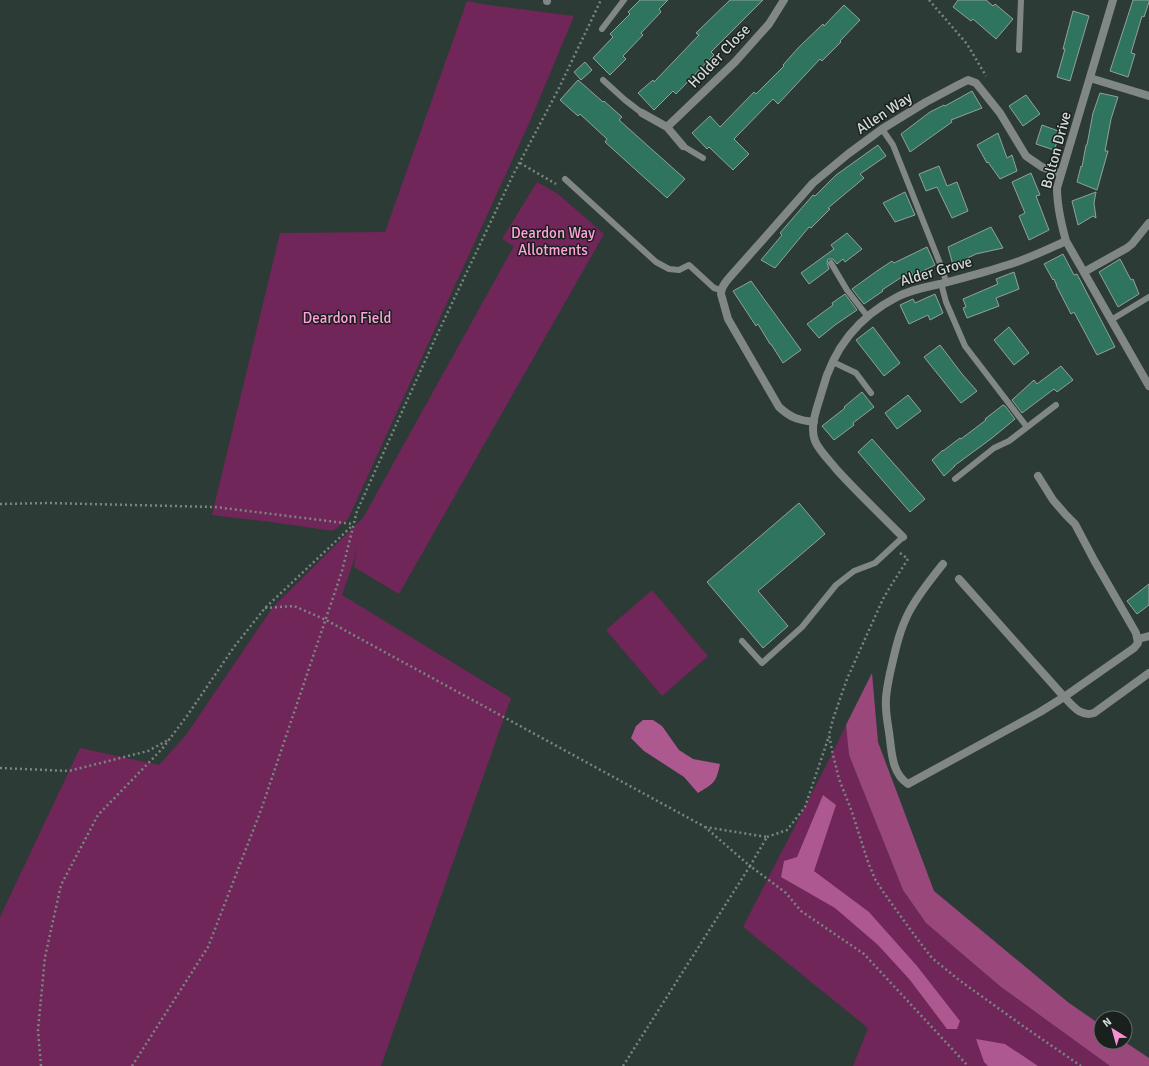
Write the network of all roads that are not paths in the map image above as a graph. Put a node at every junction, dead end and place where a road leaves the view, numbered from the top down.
1 (624, 0) edge
2 (784, 0) edge
3 (1021, 0) edge
4 (1113, 0) edge
5 (602, 29) dead end
6 (1019, 50) dead end
7 (1090, 78) junction
8 (603, 80) dead end
9 (1149, 96) edge
10 (642, 113) joint
11 (667, 127) junction
12 (882, 129) junction
13 (683, 146) joint
14 (703, 158) dead end
15 (1061, 174) junction
16 (565, 179) dead end
17 (1149, 223) edge
18 (1066, 242) junction
19 (831, 263) dead end
20 (1084, 272) junction
21 (944, 283) junction
22 (721, 290) junction
23 (1149, 297) edge
24 (868, 317) junction
25 (1111, 320) junction
26 (833, 362) junction
27 (1149, 386) edge
28 (871, 393) dead end
29 (1056, 405) dead end
30 (814, 422) junction
31 (1027, 427) junction
32 (1038, 476) dead end
33 (955, 479) dead end
34 (903, 537) joint
35 (942, 564) dead end
36 (959, 579) dead end
37 (1149, 636) edge
38 (1138, 639) junction
39 (742, 642) dead end
40 (1149, 673) edge
41 (1064, 697) junction

1 - 5 lane
2 - 11 street, Holder Close
3 - 6 lane
4 - 7 street, Bolton Drive
7 - 9 street
7 - 15 street, Bolton Drive
8 - 10 lane
10 - 11 street
11 - 13 street
12 - 15 street, Allen Way
12 - 21 lane
12 - 22 street, Allen Way
13 - 14 lane
15 - 18 street, Bolton Drive
16 - 22 lane
17 - 20 street
18 - 20 street, Bolton Drive
18 - 21 street, Alder Grove
19 - 24 lane
20 - 25 street, Bolton Drive
21 - 24 street, Alder Grove
21 - 31 lane
22 - 30 street
23 - 25 lane
24 - 26 street, Alder Grove
25 - 27 street, Bolton Drive
26 - 28 lane
26 - 30 street, Alder Grove
29 - 31 lane
30 - 34 street, Alder Grove
31 - 33 lane
32 - 38 street
34 - 39 lane
35 - 41 street
36 - 41 street
37 - 38 street
38 - 41 street
40 - 41 street

